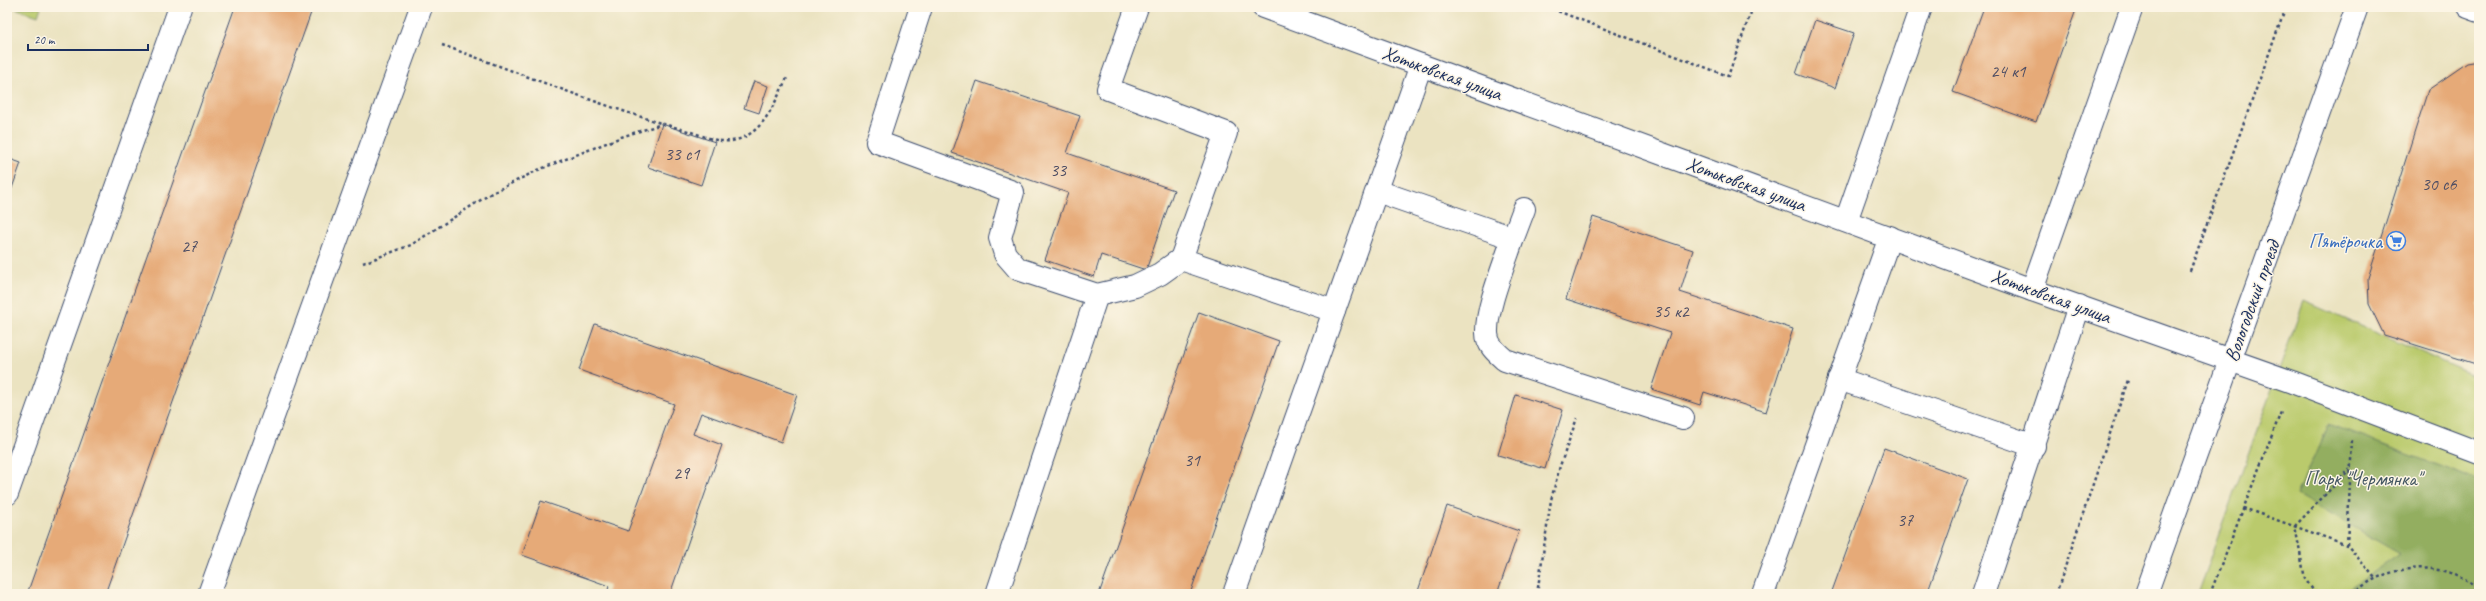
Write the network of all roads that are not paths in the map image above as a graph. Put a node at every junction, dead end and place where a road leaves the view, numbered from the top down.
1 (180, 7) edge
2 (422, 7) edge
3 (921, 7) edge
4 (1137, 7) edge
5 (1263, 7) edge
6 (1921, 7) edge
7 (2132, 7) edge
8 (2357, 7) edge
9 (2468, 7) edge
10 (2479, 11) edge
11 (1422, 65) junction
12 (1377, 191) junction
13 (1524, 209) dead end
14 (1846, 221) junction
15 (1890, 237) junction
16 (1513, 238) junction
17 (1181, 259) junction
18 (2032, 290) junction
19 (1097, 295) junction
20 (2079, 306) junction
21 (1334, 311) junction
22 (2230, 361) junction
23 (1839, 379) junction
24 (1683, 418) dead end
25 (2034, 446) junction
26 (2479, 453) edge
27 (7, 494) edge
28 (209, 594) edge
29 (997, 594) edge
30 (1234, 594) edge
31 (1763, 594) edge
32 (1983, 594) edge
33 (2146, 594) edge

1 - 27 street
2 - 28 street
3 - 19 street
4 - 17 street
5 - 11 street, Хотьковская улица
6 - 14 street
7 - 18 street
8 - 22 street, Вологодский проезд
9 - 10 street
11 - 12 street
11 - 14 street, Хотьковская улица
12 - 16 street
12 - 21 street
13 - 16 street
14 - 15 street, Хотьковская улица
15 - 18 street, Хотьковская улица
15 - 23 street
16 - 24 street
17 - 19 street
17 - 21 street
18 - 20 street, Хотьковская улица
19 - 29 street
20 - 22 street, Хотьковская улица
20 - 25 street
21 - 30 street
22 - 26 street, Хотьковская улица
22 - 33 street, Вологодский проезд
23 - 25 street
23 - 31 street
25 - 32 street

